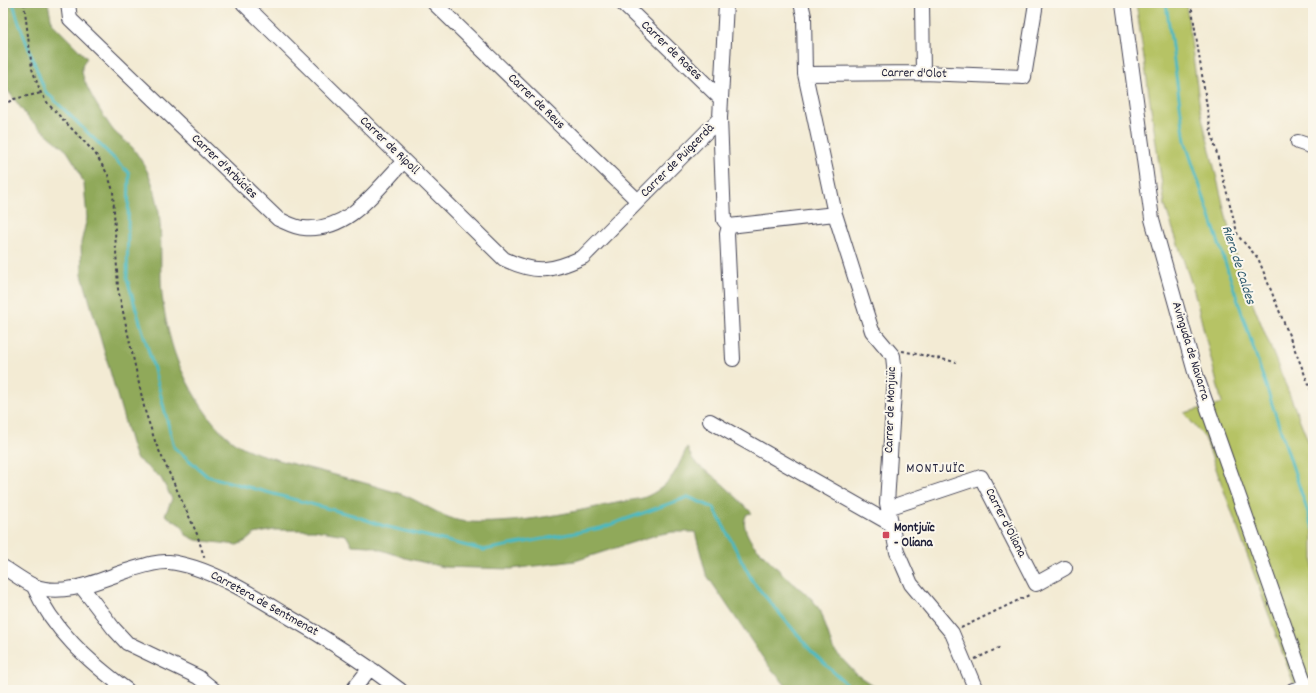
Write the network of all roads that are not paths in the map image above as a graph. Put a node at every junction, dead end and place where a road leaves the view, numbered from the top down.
1 (68, 3) edge
2 (243, 3) edge
3 (434, 3) edge
4 (622, 3) edge
5 (726, 3) edge
6 (801, 3) edge
7 (922, 3) edge
8 (1036, 3) edge
9 (1123, 3) edge
10 (924, 73) junction
11 (805, 74) junction
12 (721, 98) junction
13 (720, 118) junction
14 (1298, 142) dead end
15 (1313, 147) edge
16 (404, 161) junction
17 (638, 201) junction
18 (835, 214) junction
19 (729, 226) junction
20 (545, 270) joint
21 (733, 360) dead end
22 (710, 421) dead end
23 (888, 508) junction
24 (891, 524) junction
25 (3, 567) edge
26 (1065, 568) dead end
27 (33, 585) junction
28 (81, 586) junction
29 (370, 668) junction
30 (1305, 688) edge
31 (127, 690) edge
32 (214, 690) edge
33 (353, 690) edge
34 (400, 690) edge
35 (976, 690) edge

1 - 16 street, Carrer d'Arbúcies
2 - 16 street, Carrer de Ripoll
3 - 17 street, Carrer de Reus
4 - 12 street, Carrer de Roses
5 - 12 street, Carrer de Puigcerdà
6 - 11 street, Carrer de Monjuïc
7 - 10 street
8 - 10 street, Carrer d'Olot
9 - 30 street, Avinguda de Navarra
10 - 11 street, Carrer d'Olot
11 - 18 street, Carrer de Monjuïc
12 - 13 street, Carrer de Puigcerdà
13 - 17 street, Carrer de Puigcerdà
13 - 19 street
14 - 15 street
16 - 20 street, Carrer de Ripoll
17 - 20 street, Carrer de Puigcerdà
18 - 19 street
18 - 23 street, Carrer de Monjuïc
19 - 21 street
22 - 24 street
23 - 24 street, Carrer de Monjuïc
23 - 26 street, Carrer d'Oliana
24 - 35 street, Carrer de Monjuïc
25 - 27 street, Carretera de Sentmenat
27 - 28 street, Carretera de Sentmenat
27 - 31 street
28 - 29 street, Carretera de Sentmenat
28 - 32 street
29 - 33 street
29 - 34 street, Carretera de Sentmenat

